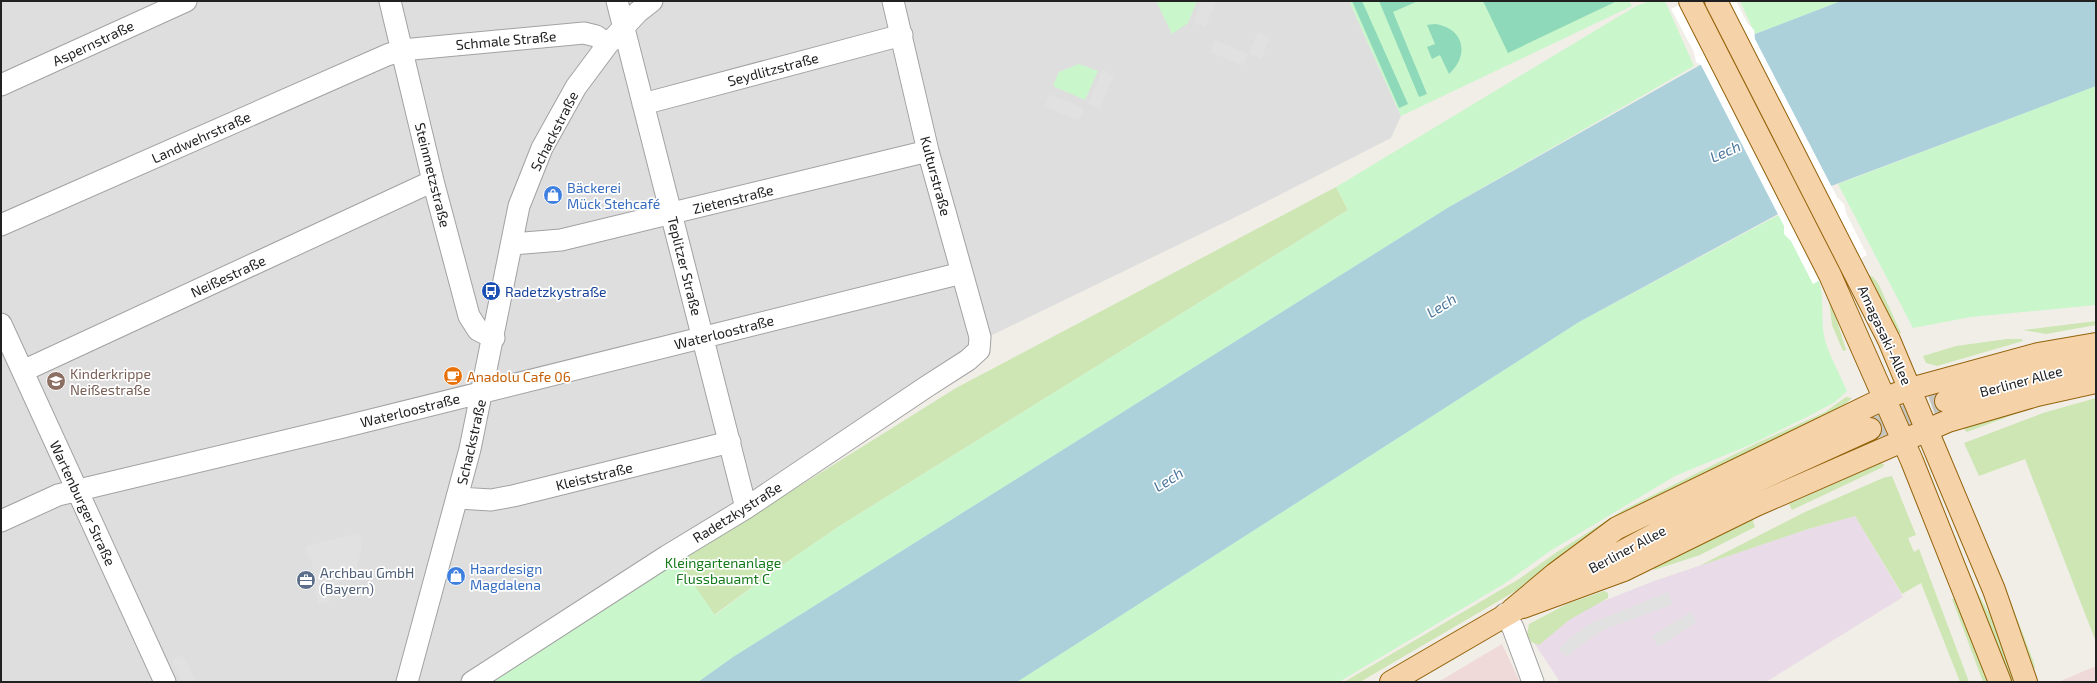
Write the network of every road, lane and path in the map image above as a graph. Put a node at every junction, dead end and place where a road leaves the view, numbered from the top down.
1 (186, 1) edge
2 (390, 1) edge
3 (617, 1) edge
4 (652, 1) edge
5 (893, 1) edge
6 (1690, 1) edge
7 (1716, 1) edge
8 (624, 26) junction
9 (902, 34) junction
10 (608, 44) junction
11 (402, 50) junction
12 (1, 85) edge
13 (644, 104) junction
14 (928, 151) junction
15 (433, 181) junction
16 (672, 214) junction
17 (1, 225) edge
18 (512, 244) junction
19 (962, 273) junction
20 (1, 324) edge
21 (703, 337) junction
22 (494, 338) junction
23 (2096, 344) edge
24 (979, 350) joint
25 (2096, 363) edge
26 (23, 371) junction
27 (2096, 382) edge
28 (1910, 389) junction
29 (483, 391) junction
30 (1885, 398) junction
31 (1946, 401) tunnel mouth
32 (1870, 429) tunnel mouth
33 (1927, 429) junction
34 (1903, 441) junction
35 (730, 442) junction
36 (77, 490) junction
37 (458, 498) junction
38 (746, 508) junction
39 (1, 521) edge
40 (1508, 612) junction
41 (165, 682) edge
42 (407, 682) edge
43 (472, 682) edge
44 (1391, 682) edge
45 (1533, 682) edge
46 (2000, 682) edge
47 (2026, 682) edge

1 - 12 street, Aspernstraße
2 - 11 street, Steinmetzstraße
3 - 8 street, Teplitzer Straße
4 - 8 street, Schackstraße
5 - 9 street, Kulturstraße
6 - 30 main road, Amagasaki-Allee
7 - 28 main road, Amagasaki-Allee
8 - 10 street, Schackstraße
8 - 13 street, Teplitzer Straße
9 - 13 street, Seydlitzstraße
9 - 14 street, Kulturstraße
10 - 11 street, Schmale Straße
10 - 18 street, Schackstraße
11 - 15 street, Steinmetzstraße
11 - 17 street, Landwehrstraße
13 - 16 street, Teplitzer Straße
14 - 16 street, Zietenstraße
14 - 19 street, Kulturstraße
15 - 22 street, Steinmetzstraße
15 - 26 street, Neißestraße
16 - 18 street, Zietenstraße
16 - 21 street, Teplitzer Straße
18 - 22 street, Schackstraße
19 - 21 street, Waterloostraße
19 - 24 street, Kulturstraße
20 - 26 street, Wartenburger Straße
21 - 29 street, Waterloostraße
21 - 35 street, Teplitzer Straße
22 - 29 street, Schackstraße
23 - 28 main road
24 - 38 street, Radetzkystraße
25 - 31 main road, Berliner Allee
26 - 36 street, Wartenburger Straße
27 - 33 main road
28 - 30 main road
28 - 33 main road, Amagasaki-Allee
29 - 36 street, Waterloostraße
29 - 37 street, Schackstraße
30 - 34 main road, Amagasaki-Allee
30 - 40 main road
32 - 40 main road, Berliner Allee
33 - 34 main road
33 - 47 main road, Amagasaki-Allee
34 - 40 main road
34 - 46 main road, Amagasaki-Allee
35 - 37 street, Kleiststraße
35 - 38 street, Teplitzer Straße
36 - 39 street, Waterloostraße
36 - 41 street, Wartenburger Straße
37 - 42 street, Schackstraße
38 - 43 street, Radetzkystraße
40 - 44 main road, Berliner Allee
40 - 45 street

